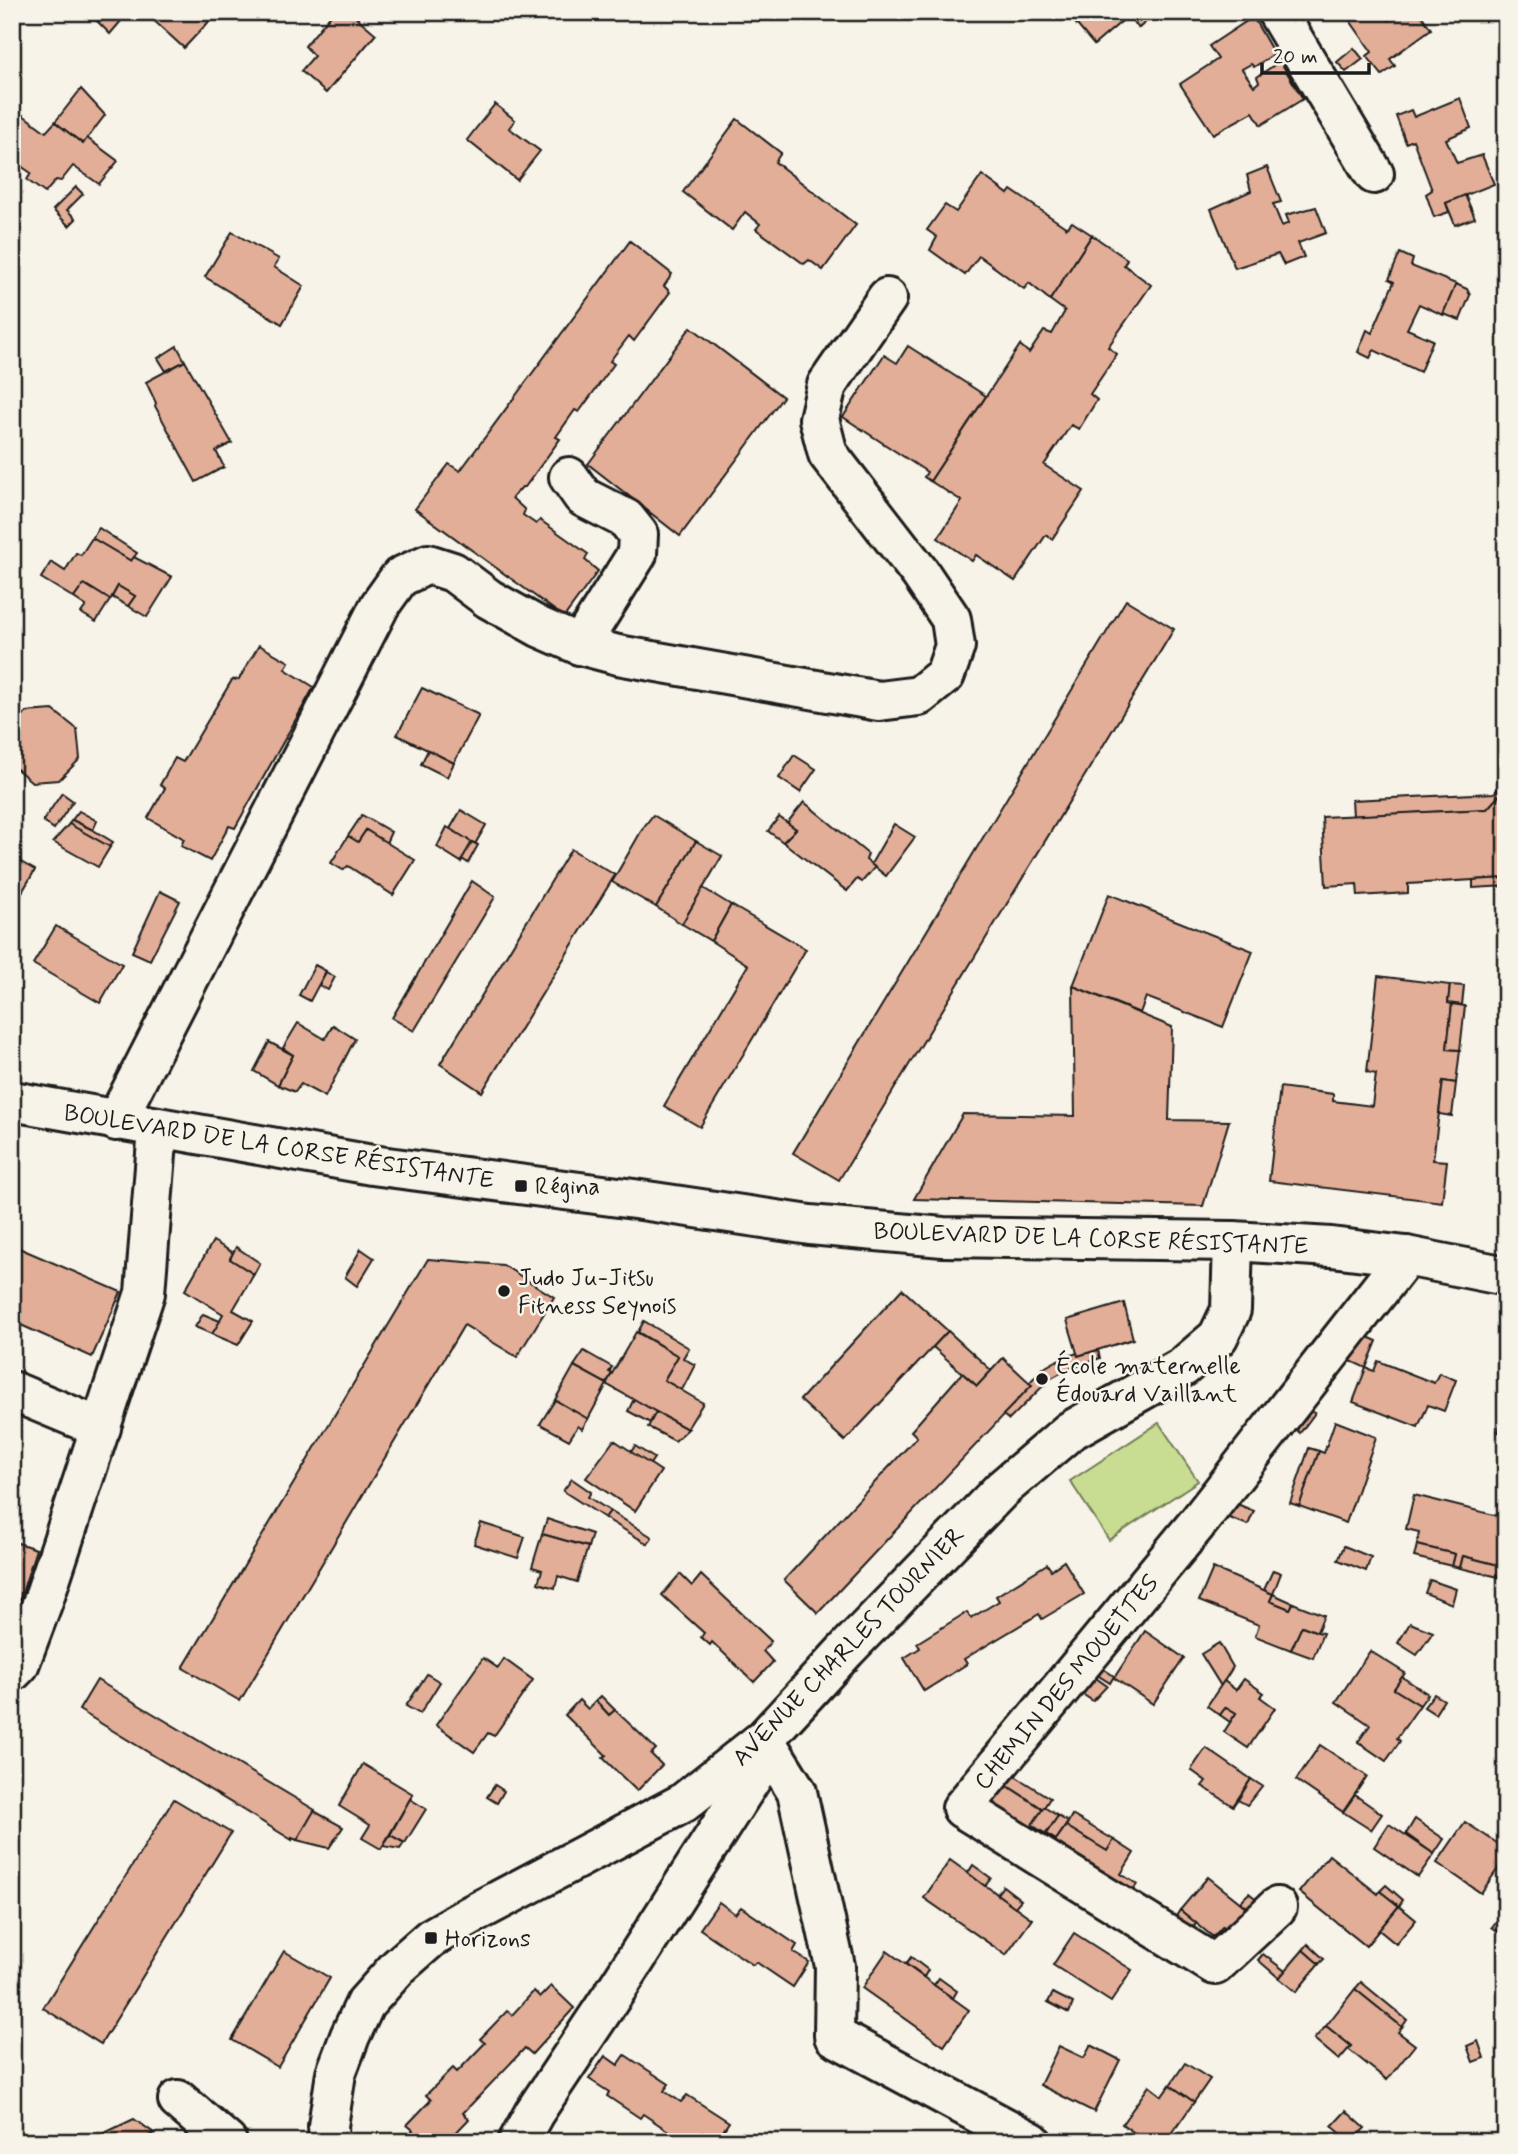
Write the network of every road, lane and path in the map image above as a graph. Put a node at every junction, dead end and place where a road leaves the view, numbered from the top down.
1 (1278, 12) edge
2 (1374, 174) dead end
3 (887, 298) dead end
4 (569, 478) dead end
5 (580, 645) junction
6 (12, 1101) edge
7 (116, 1121) junction
8 (158, 1129) junction
9 (1233, 1241) junction
10 (1406, 1256) junction
11 (1506, 1276) edge
12 (12, 1391) edge
13 (101, 1428) junction
14 (12, 1672) edge
15 (764, 1739) junction
16 (1276, 1907) dead end
17 (178, 2100) dead end
18 (227, 2142) edge
19 (329, 2142) edge
20 (518, 2142) edge
21 (1032, 2142) edge

1 - 2 street
3 - 5 street
4 - 5 street
5 - 7 street
6 - 7 street, BOULEVARD DE LA CORSE RÉSISTANTE
7 - 8 street, BOULEVARD DE LA CORSE RÉSISTANTE
8 - 9 street, BOULEVARD DE LA CORSE RÉSISTANTE
8 - 13 street
9 - 10 street, BOULEVARD DE LA CORSE RÉSISTANTE
9 - 15 street, AVENUE CHARLES TOURNIER
10 - 11 street, BOULEVARD DE LA CORSE RÉSISTANTE
10 - 16 street, CHEMIN DES MOUETTES
12 - 13 street
13 - 14 street
15 - 19 street, AVENUE CHARLES TOURNIER
15 - 20 street
15 - 21 street
17 - 18 street

